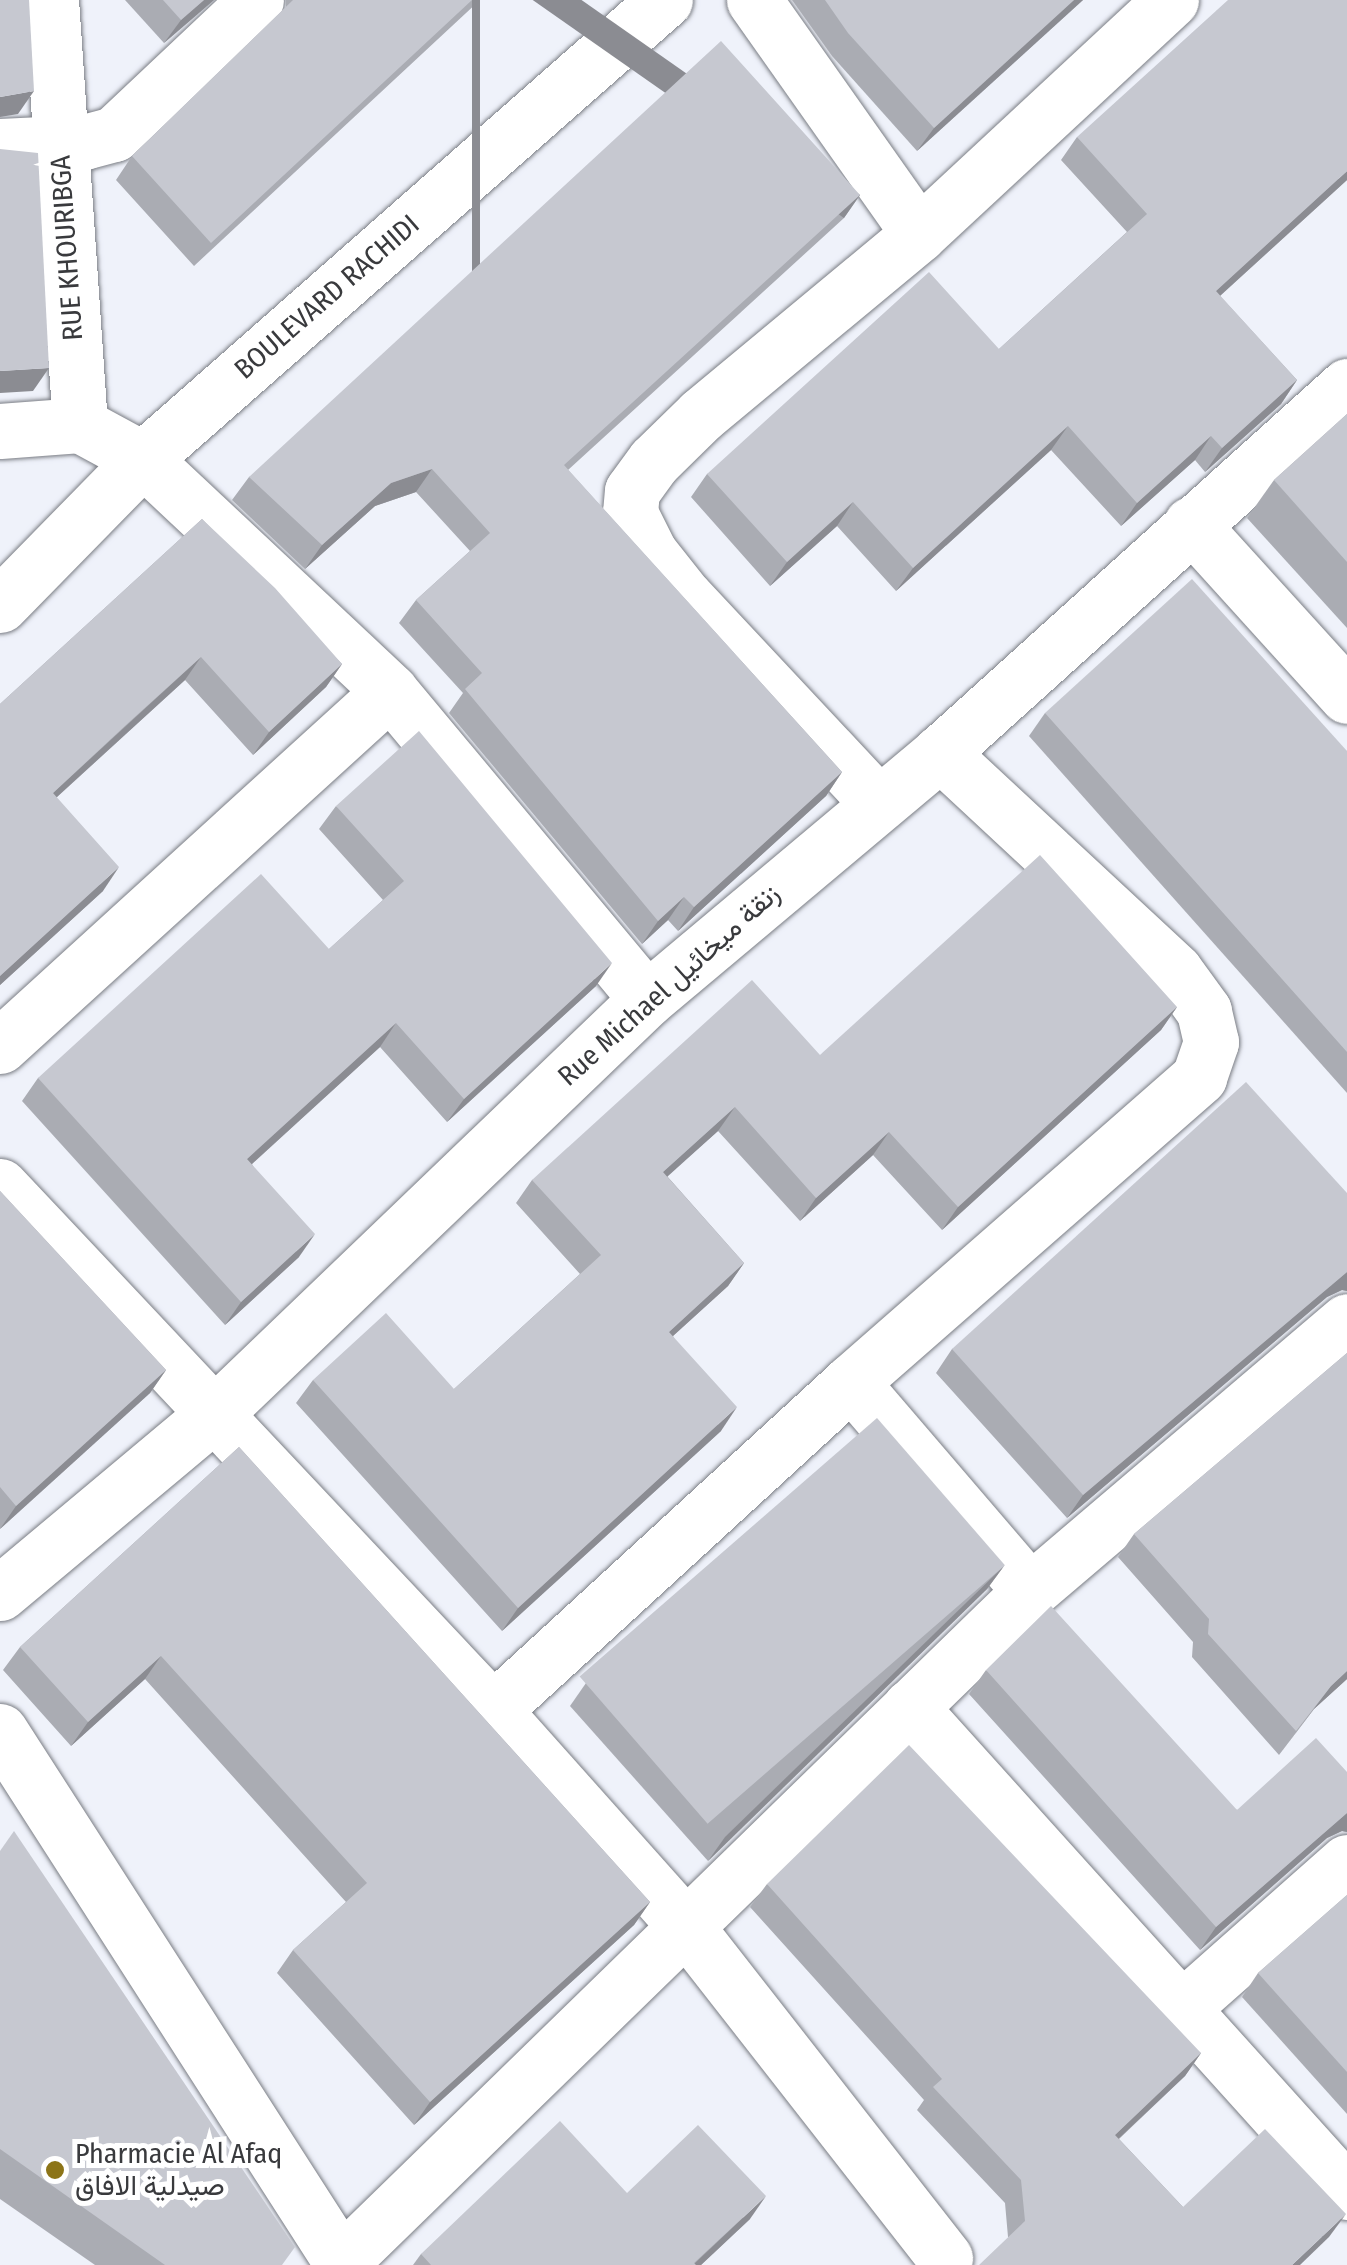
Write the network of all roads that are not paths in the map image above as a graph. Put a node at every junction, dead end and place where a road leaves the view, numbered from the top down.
1 (50, 0) edge
2 (256, 0) edge
3 (665, 0) edge
4 (754, 0) edge
5 (1171, 0) edge
6 (59, 143) junction
7 (0, 146) edge
8 (919, 234) junction
9 (1347, 386) edge
10 (80, 425) junction
11 (0, 431) edge
12 (143, 459) junction
13 (1191, 524) junction
14 (0, 605) edge
15 (390, 691) junction
16 (1347, 696) edge
17 (940, 753) junction
18 (878, 803) junction
19 (647, 999) junction
20 (0, 1046) edge
21 (0, 1186) edge
22 (1347, 1321) edge
23 (850, 1382) junction
24 (212, 1416) junction
25 (1030, 1591) junction
26 (0, 1592) edge
27 (910, 1707) junction
28 (493, 1710) junction
29 (4, 1753) edge
30 (1347, 1862) edge
31 (684, 1924) junction
32 (1183, 2007) junction
33 (1347, 2192) edge
34 (945, 2258) dead end
35 (342, 2263) edge

1 - 6 street, RUE KHOURIBGA
2 - 6 street
3 - 12 street, BOULEVARD RACHIDI
4 - 8 street
5 - 8 street
6 - 7 street
6 - 10 street, RUE KHOURIBGA
8 - 18 street
9 - 13 street, Rue Michael زنقة ميخائيل
10 - 11 street
10 - 12 street
12 - 14 street, BOULEVARD RACHIDI
12 - 15 street
13 - 16 street
13 - 17 street, Rue Michael زنقة ميخائيل
15 - 19 street
15 - 20 street
17 - 18 street, Rue Michael زنقة ميخائيل
17 - 23 street
18 - 19 street, Rue Michael زنقة ميخائيل
19 - 24 street, Rue Michael زنقة ميخائيل
21 - 24 street
22 - 25 street
23 - 25 street
23 - 28 street
24 - 26 street, Rue Michael زنقة ميخائيل
24 - 28 street
25 - 27 street
27 - 31 street
27 - 32 street
28 - 31 street
29 - 35 street
30 - 32 street
31 - 34 street
31 - 35 street
32 - 33 street

